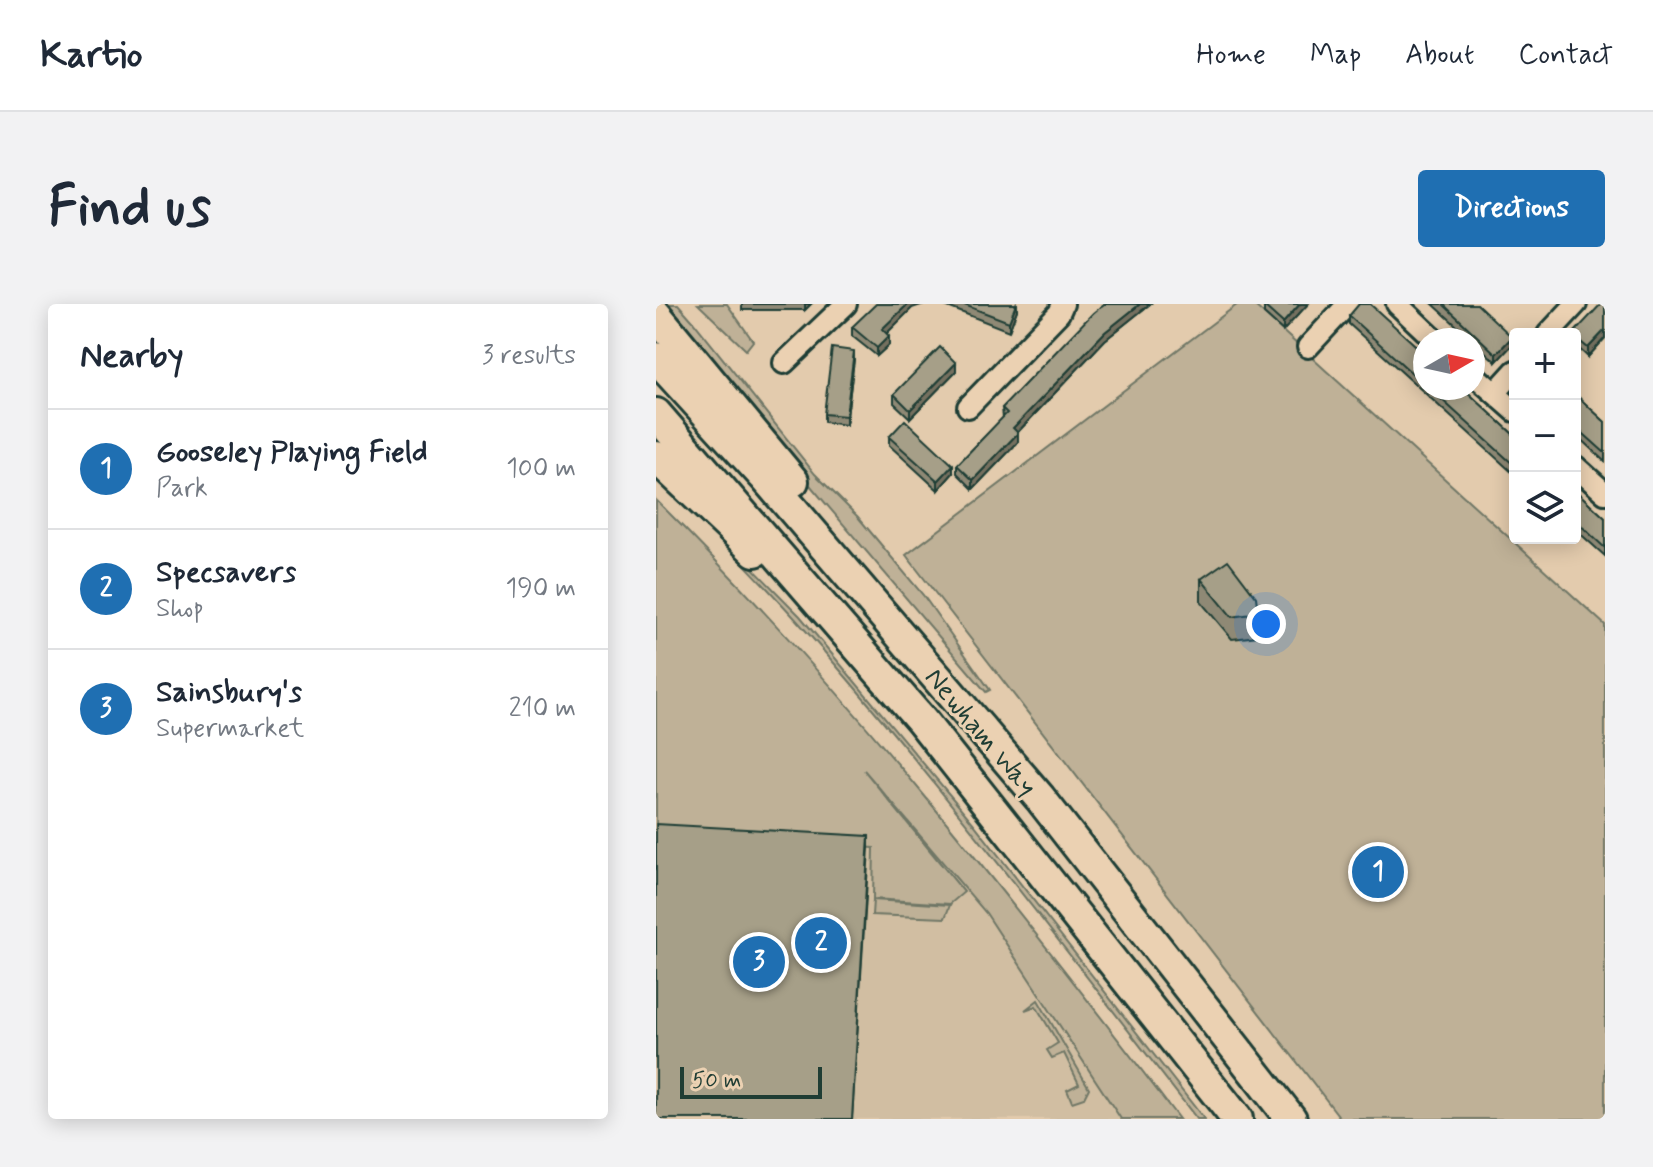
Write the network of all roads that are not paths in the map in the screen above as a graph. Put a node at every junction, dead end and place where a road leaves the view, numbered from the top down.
1 (846, 304) edge
2 (1063, 304) edge
3 (1348, 304) edge
4 (1397, 304) edge
5 (1576, 304) edge
6 (656, 315) edge
7 (1422, 328) edge
8 (1554, 328) edge
9 (1308, 347) dead end
10 (656, 358) edge
11 (784, 363) dead end
12 (1509, 378) edge
13 (1485, 384) edge
14 (1495, 393) junction
15 (1509, 406) edge
16 (968, 407) dead end
17 (656, 414) edge
18 (656, 457) edge
19 (1581, 471) edge
20 (1605, 493) edge
21 (892, 625) junction
22 (862, 650) junction
23 (1237, 1119) edge
24 (1291, 1119) edge

1 - 11 street
2 - 16 street
3 - 9 street
4 - 7 street
5 - 8 street
6 - 21 highway
10 - 21 highway, Newham Way
12 - 14 street
13 - 14 street
14 - 15 street
17 - 22 highway, Newham Way
18 - 22 highway
19 - 20 street
21 - 24 highway, Newham Way
22 - 23 highway, Newham Way

